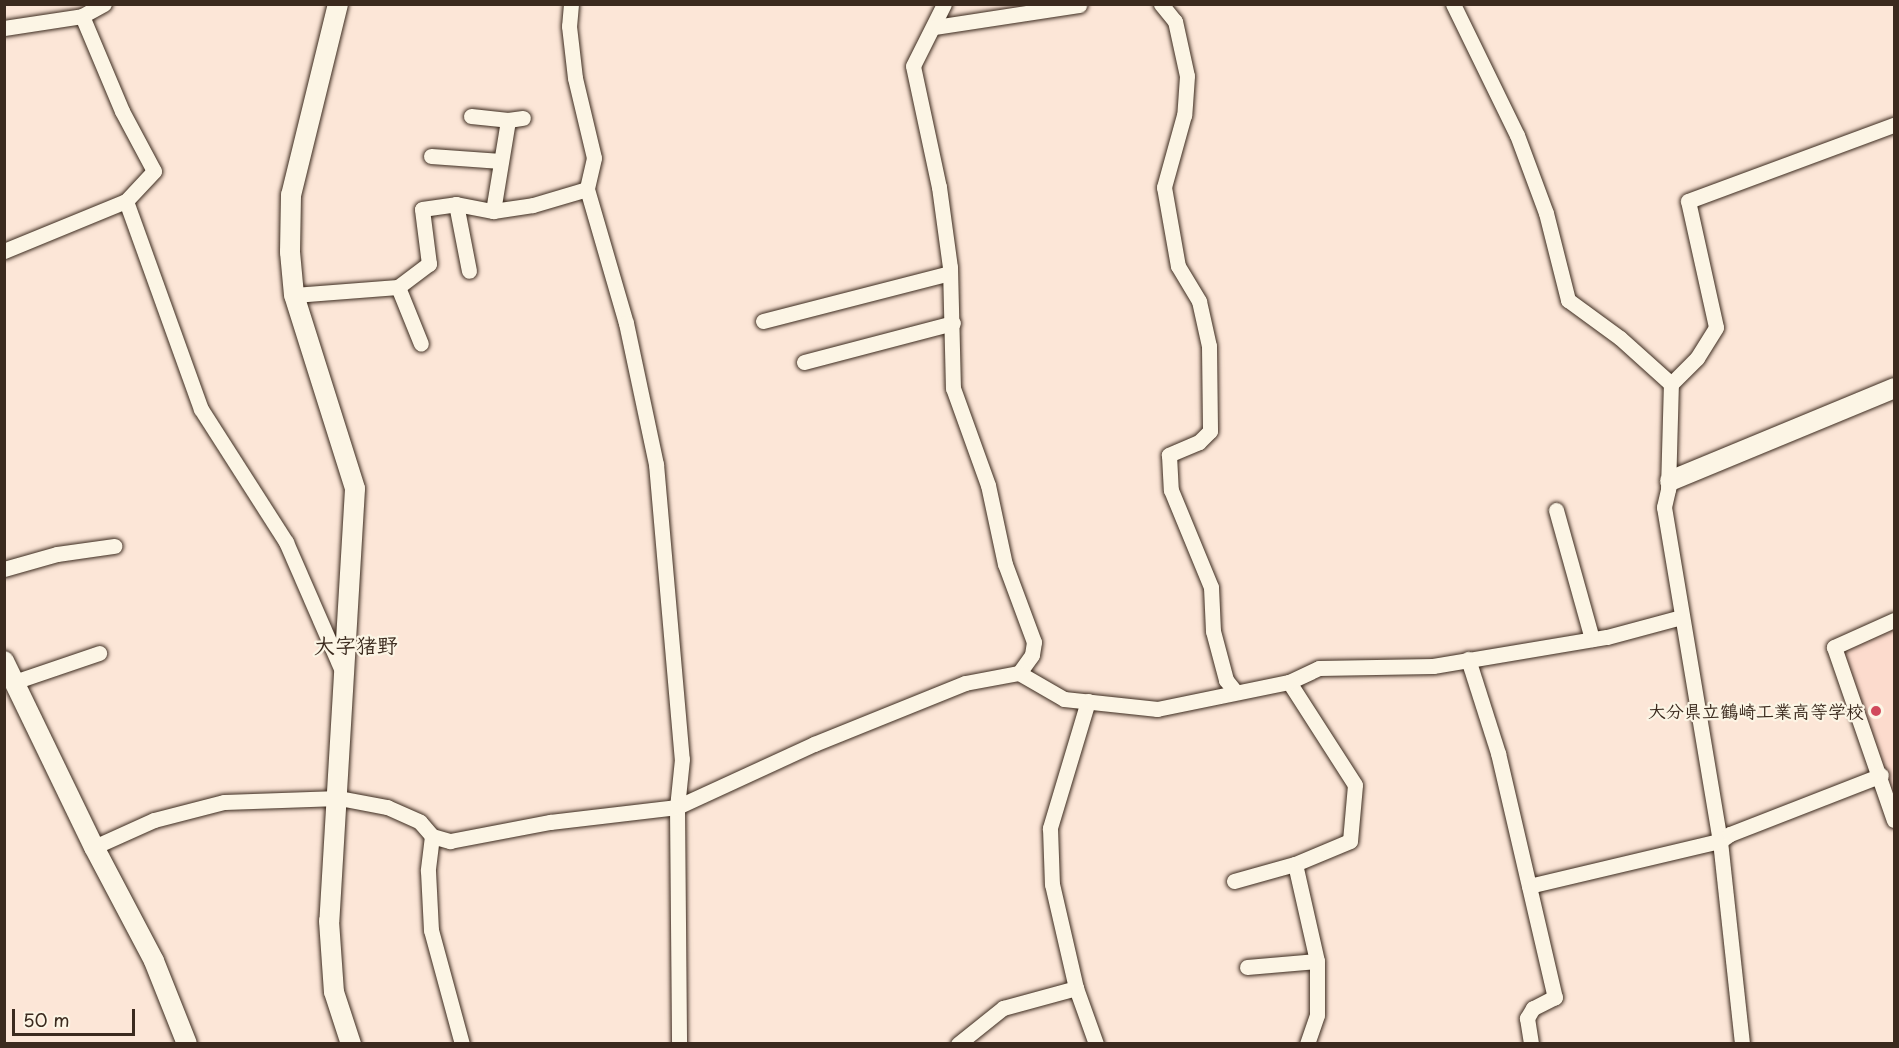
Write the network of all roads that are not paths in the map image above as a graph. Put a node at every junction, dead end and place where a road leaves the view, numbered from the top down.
1 (104, 4) edge
2 (338, 4) edge
3 (571, 4) edge
4 (944, 4) edge
5 (1161, 4) edge
6 (1453, 4) edge
7 (1079, 6) edge
8 (82, 16) junction
9 (935, 27) junction
10 (4, 28) edge
11 (471, 116) dead end
12 (1894, 126) edge
13 (432, 156) dead end
14 (501, 161) junction
15 (587, 189) junction
16 (126, 201) junction
17 (456, 204) junction
18 (493, 211) junction
19 (4, 251) edge
20 (469, 271) dead end
21 (950, 273) junction
22 (398, 287) junction
23 (294, 296) junction
24 (763, 321) dead end
25 (952, 323) junction
26 (421, 344) dead end
27 (804, 362) dead end
28 (1671, 384) junction
29 (1894, 388) edge
30 (1669, 489) junction
31 (1556, 510) dead end
32 (114, 546) dead end
33 (4, 569) edge
34 (1681, 617) junction
35 (1894, 620) edge
36 (1592, 639) junction
37 (99, 653) dead end
38 (1468, 659) junction
39 (4, 661) edge
40 (1019, 674) junction
41 (345, 678) junction
42 (14, 682) junction
43 (1289, 682) junction
44 (1235, 691) junction
45 (1088, 701) junction
46 (1881, 775) junction
47 (339, 798) junction
48 (677, 807) junction
49 (1894, 820) edge
50 (432, 836) junction
51 (1720, 842) junction
52 (94, 848) junction
53 (1295, 864) junction
54 (1234, 881) dead end
55 (1529, 886) junction
56 (1317, 961) junction
57 (1247, 967) dead end
58 (1076, 988) junction
59 (187, 1044) edge
60 (351, 1044) edge
61 (462, 1044) edge
62 (679, 1044) edge
63 (958, 1044) edge
64 (1096, 1044) edge
65 (1306, 1044) edge
66 (1532, 1044) edge
67 (1742, 1044) edge

1 - 8 street
2 - 23 street
3 - 15 street
4 - 9 street
5 - 44 street
6 - 28 street
7 - 9 street
8 - 10 street
8 - 16 street
9 - 21 street
11 - 14 street
12 - 28 street
13 - 14 street
14 - 18 street
15 - 18 street
15 - 48 street
16 - 19 street
16 - 41 street
17 - 18 street
17 - 20 street
17 - 22 street
21 - 24 street
21 - 25 street
22 - 23 street
22 - 26 street
23 - 41 street
25 - 27 street
25 - 40 street
28 - 30 street
29 - 30 street
30 - 34 street
31 - 36 street
32 - 33 street
34 - 36 street
34 - 51 street
35 - 46 street
36 - 38 street
37 - 42 street
38 - 43 street
38 - 55 street
39 - 42 street
40 - 45 street
40 - 48 street
41 - 47 street
42 - 52 street
43 - 44 street
43 - 53 street
44 - 45 street
45 - 58 street
46 - 49 street
46 - 51 street
47 - 50 street
47 - 52 street
47 - 60 street
48 - 50 street
48 - 62 street
50 - 61 street
51 - 55 street
51 - 67 street
52 - 59 street
53 - 54 street
53 - 56 street
55 - 66 street
56 - 57 street
56 - 65 street
58 - 63 street
58 - 64 street

